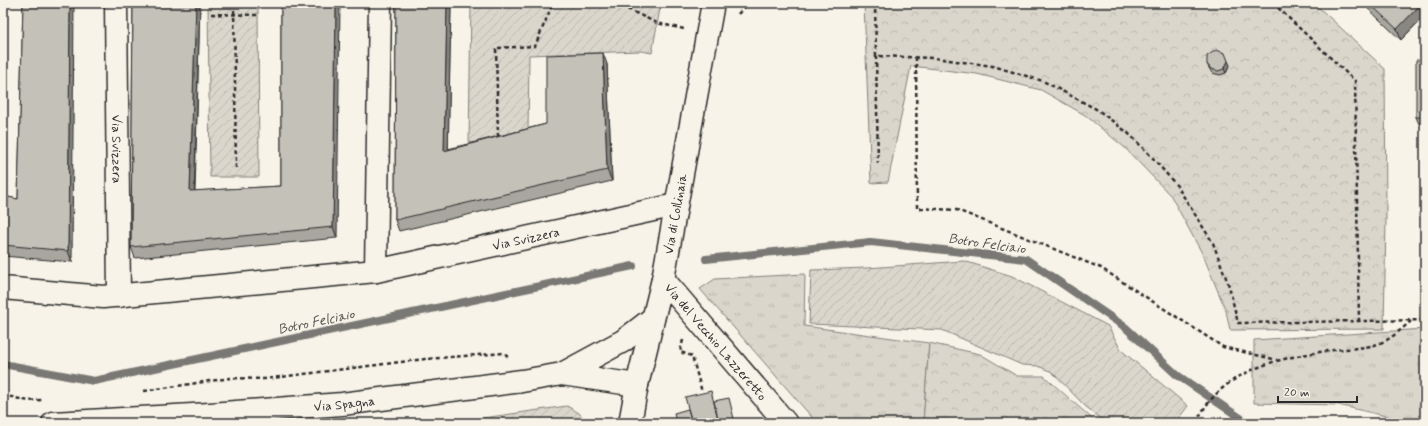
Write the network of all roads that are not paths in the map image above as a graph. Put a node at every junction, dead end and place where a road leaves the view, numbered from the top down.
1 (116, 3) edge
2 (380, 3) edge
3 (713, 3) edge
4 (676, 205) junction
5 (376, 271) junction
6 (662, 279) junction
7 (3, 288) edge
8 (119, 296) junction
9 (653, 318) junction
10 (562, 374) junction
11 (637, 385) junction
12 (53, 423) edge
13 (630, 423) edge
14 (786, 423) edge

1 - 8 street, Via Svizzera
2 - 5 street
3 - 4 street, Via di Collinaia
4 - 5 street, Via Svizzera
4 - 6 street, Via di Collinaia
5 - 8 street, Via Svizzera
6 - 9 street, Via di Collinaia
6 - 14 street, Via del Vecchio Lazzeretto
7 - 8 street, Via Svizzera
9 - 10 street, Via Spagna
9 - 11 street, Via di Collinaia
10 - 11 street, Via Spagna
10 - 12 street, Via Spagna
11 - 13 street, Via di Collinaia

